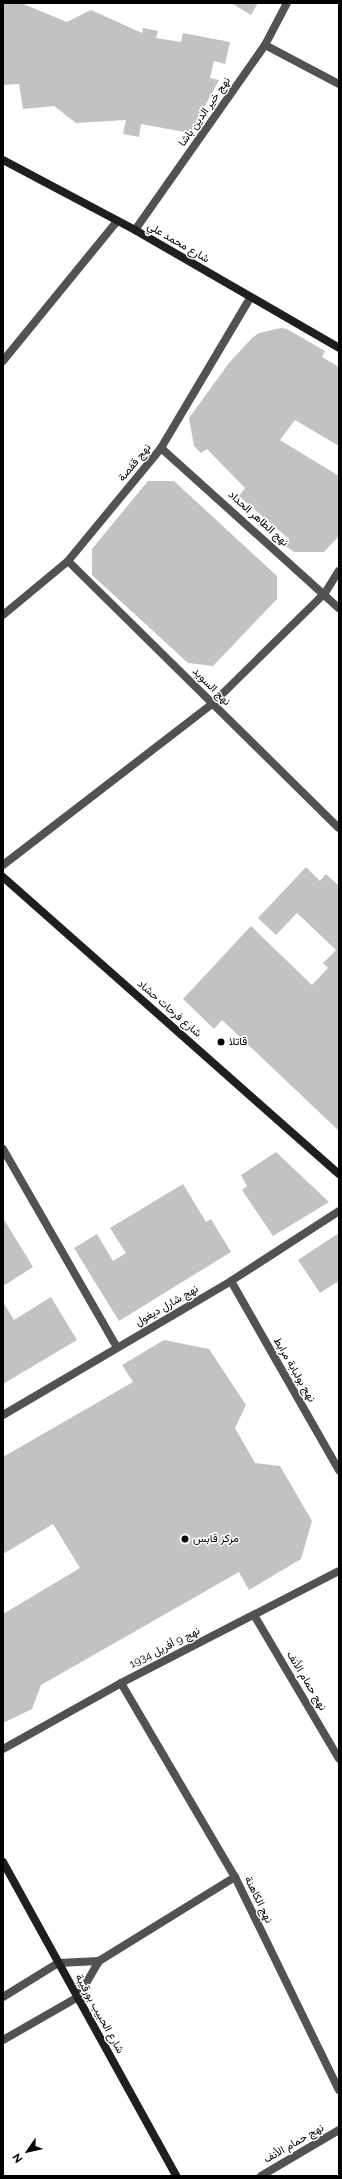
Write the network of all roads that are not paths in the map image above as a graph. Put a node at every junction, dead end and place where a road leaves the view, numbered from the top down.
1 (287, 3) edge
2 (265, 45) junction
3 (339, 84) edge
4 (3, 160) edge
5 (117, 221) junction
6 (135, 230) junction
7 (250, 298) junction
8 (339, 348) edge
9 (3, 360) edge
10 (161, 448) junction
11 (68, 561) junction
12 (339, 571) edge
13 (325, 593) junction
14 (339, 608) edge
15 (3, 615) edge
16 (212, 704) junction
17 (339, 828) edge
18 (3, 865) edge
19 (3, 877) edge
20 (3, 1148) edge
21 (339, 1174) edge
22 (339, 1211) edge
23 (231, 1281) junction
24 (118, 1347) junction
25 (3, 1415) edge
26 (339, 1470) edge
27 (339, 1572) edge
28 (254, 1615) junction
29 (121, 1683) junction
30 (3, 1749) edge
31 (339, 1758) edge
32 (3, 1862) edge
33 (235, 1877) junction
34 (99, 1961) junction
35 (58, 1963) junction
36 (3, 1997) edge
37 (78, 1997) junction
38 (3, 2040) edge
39 (339, 2090) edge
40 (339, 2130) edge
41 (176, 2176) edge
42 (260, 2176) edge

1 - 2 street, نهج خير الدين باشا
2 - 3 street
2 - 6 street, نهج خير الدين باشا
4 - 5 street, شارع محمد علي
5 - 6 street, شارع محمد علي
5 - 9 street
6 - 7 street, شارع محمد علي
7 - 8 street, شارع محمد علي
7 - 10 street, نهج قفصة
10 - 11 street, نهج قفصة
10 - 13 street, نهج الطاهر الحداد
11 - 15 street, نهج قفصة
11 - 16 street, نهج السويد
12 - 13 street
13 - 14 street, نهج الطاهر الحداد
13 - 16 street
16 - 17 street, نهج السويد
16 - 18 street
19 - 21 street, شارع فرحات حشاد
20 - 24 street
22 - 23 street, نهج شارل ديغول
23 - 24 street, نهج شارل ديغول
23 - 26 street, نهج بولبابة مرابط
24 - 25 street, نهج شارل ديغول
27 - 28 street, نهج 9 أفريل 1934
28 - 29 street, نهج 9 أفريل 1934
28 - 31 street, نهج حمام الأنف
29 - 30 street, نهج 9 أفريل 1934
29 - 33 street
32 - 35 street, شارع الحبيب بورقيبة
33 - 34 street, نهج الكاهنة
33 - 39 street, نهج الكاهنة
34 - 35 street, نهج الكاهنة
34 - 37 street
35 - 36 street
35 - 37 street, شارع الحبيب بورقيبة
37 - 38 street
37 - 41 street, شارع الحبيب بورقيبة
40 - 42 street, نهج حمام الأنف

